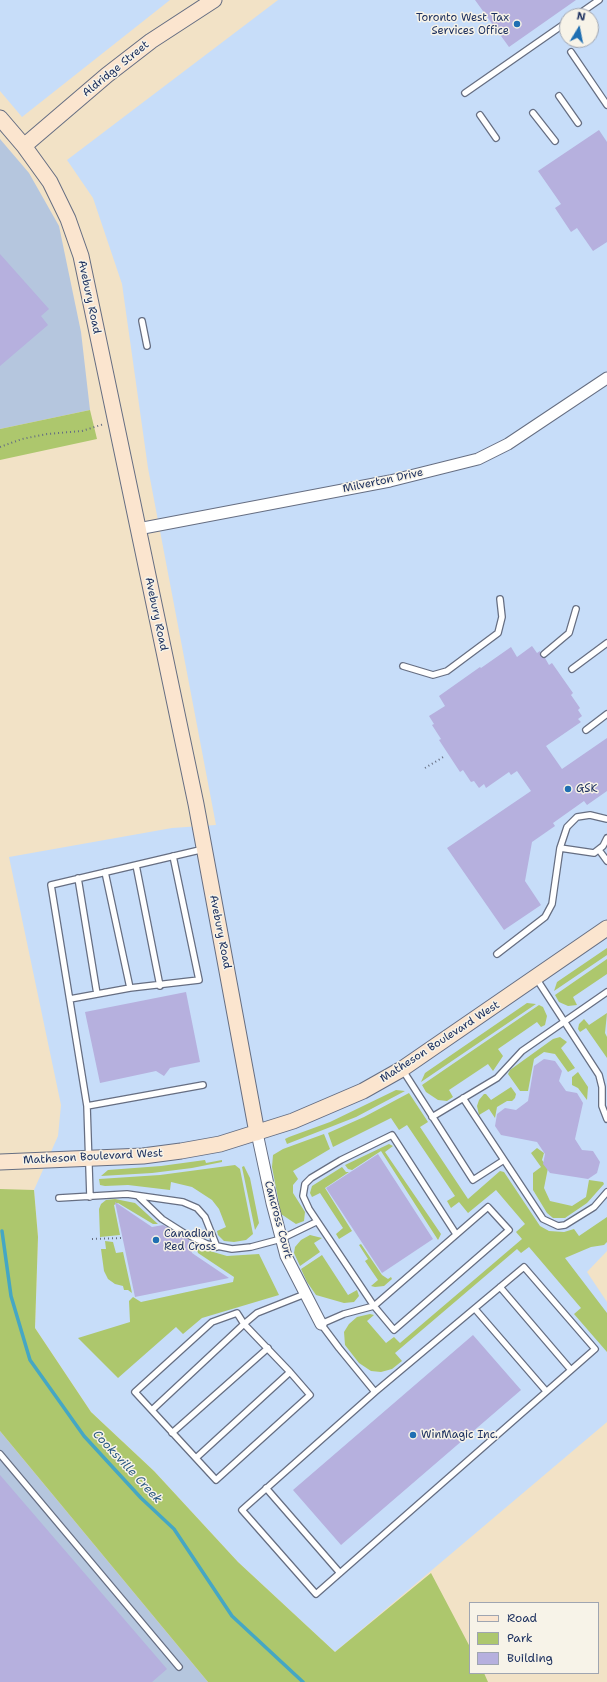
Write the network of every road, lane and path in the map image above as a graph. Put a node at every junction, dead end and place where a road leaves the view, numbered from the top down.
1 (214, 0) edge
2 (599, 0) edge
3 (588, 8) edge
4 (559, 28) edge
5 (571, 52) dead end
6 (465, 93) dead end
7 (559, 96) dead end
8 (607, 105) edge
9 (533, 113) dead end
10 (480, 115) dead end
11 (0, 118) edge
12 (578, 123) dead end
13 (496, 138) dead end
14 (555, 141) dead end
15 (24, 146) junction
16 (142, 321) dead end
17 (147, 346) dead end
18 (607, 378) edge
19 (115, 421) junction
20 (0, 447) edge
21 (138, 529) junction
22 (500, 599) dead end
23 (576, 609) dead end
24 (607, 643) edge
25 (544, 654) dead end
26 (403, 666) dead end
27 (572, 670) dead end
28 (607, 714) edge
29 (586, 730) dead end
30 (445, 756) dead end
31 (425, 768) dead end
32 (607, 819) edge
33 (607, 838) edge
34 (560, 848) junction
35 (204, 849) junction
36 (599, 850) junction
37 (173, 856) junction
38 (607, 861) edge
39 (136, 865) junction
40 (105, 872) junction
41 (78, 878) junction
42 (607, 928) edge
43 (497, 954) dead end
44 (536, 978) junction
45 (160, 986) junction
46 (130, 988) junction
47 (606, 993) edge
48 (97, 994) junction
49 (70, 999) junction
50 (564, 1021) junction
51 (402, 1069) junction
52 (203, 1085) dead end
53 (462, 1098) junction
54 (88, 1106) junction
55 (432, 1117) junction
56 (607, 1120) edge
57 (257, 1133) junction
58 (90, 1159) junction
59 (504, 1160) junction
60 (0, 1162) edge
61 (607, 1192) edge
62 (138, 1196) junction
63 (90, 1197) junction
64 (59, 1198) dead end
65 (316, 1222) junction
66 (456, 1234) junction
67 (121, 1238) dead end
68 (92, 1239) dead end
69 (281, 1239) junction
70 (217, 1247) junction
71 (500, 1287) junction
72 (305, 1294) junction
73 (374, 1306) junction
74 (475, 1309) junction
75 (244, 1324) junction
76 (321, 1324) junction
77 (268, 1348) junction
78 (571, 1370) junction
79 (290, 1372) junction
80 (546, 1391) junction
81 (375, 1392) junction
82 (152, 1410) junction
83 (172, 1433) junction
84 (0, 1454) edge
85 (196, 1458) junction
86 (266, 1488) junction
87 (340, 1573) junction
88 (179, 1667) dead end

1 - 15 street, Aldridge Street
2 - 3 lane
4 - 6 lane
5 - 8 lane
7 - 12 lane
9 - 14 lane
10 - 13 lane
11 - 15 street, Avebury Road
15 - 19 street, Avebury Road
16 - 17 lane
18 - 21 street, Milverton Drive
19 - 20 path
19 - 21 street, Avebury Road
21 - 35 street, Avebury Road
22 - 26 lane
23 - 25 lane
24 - 27 lane
28 - 29 lane
30 - 31 path
32 - 34 lane
33 - 36 lane
34 - 36 lane
34 - 43 lane
35 - 37 lane
35 - 57 street, Avebury Road
36 - 38 lane
37 - 39 lane
37 - 45 lane
39 - 40 lane
39 - 45 lane
40 - 41 lane
40 - 46 lane
41 - 48 lane
41 - 49 lane
42 - 44 street, Matheson Boulevard West
44 - 50 lane
44 - 51 street, Matheson Boulevard West
45 - 46 lane
46 - 48 lane
47 - 50 lane
48 - 49 lane
49 - 54 lane
50 - 53 lane
50 - 56 lane
51 - 55 lane
51 - 57 street, Matheson Boulevard West
52 - 54 lane
53 - 55 lane
53 - 59 lane
54 - 58 lane
55 - 59 lane
57 - 58 street, Matheson Boulevard West
57 - 69 street, Cancross Court
58 - 60 street, Matheson Boulevard West
58 - 63 lane
59 - 61 lane
62 - 63 lane
62 - 70 lane
62 - 70 lane
63 - 64 lane
65 - 66 lane
65 - 69 lane
65 - 73 lane
66 - 73 lane
66 - 73 lane
67 - 68 path
69 - 70 lane
69 - 72 street, Cancross Court
71 - 74 lane
71 - 78 lane
71 - 78 lane
72 - 75 lane
72 - 76 street, Cancross Court
73 - 76 lane
74 - 80 lane
74 - 81 lane
75 - 77 lane
75 - 82 lane
75 - 82 lane
76 - 81 lane
77 - 79 lane
77 - 83 lane
78 - 80 lane
79 - 85 lane
79 - 85 lane
80 - 87 lane
81 - 86 lane
82 - 83 lane
83 - 85 lane
84 - 88 lane
86 - 87 lane
86 - 87 lane

